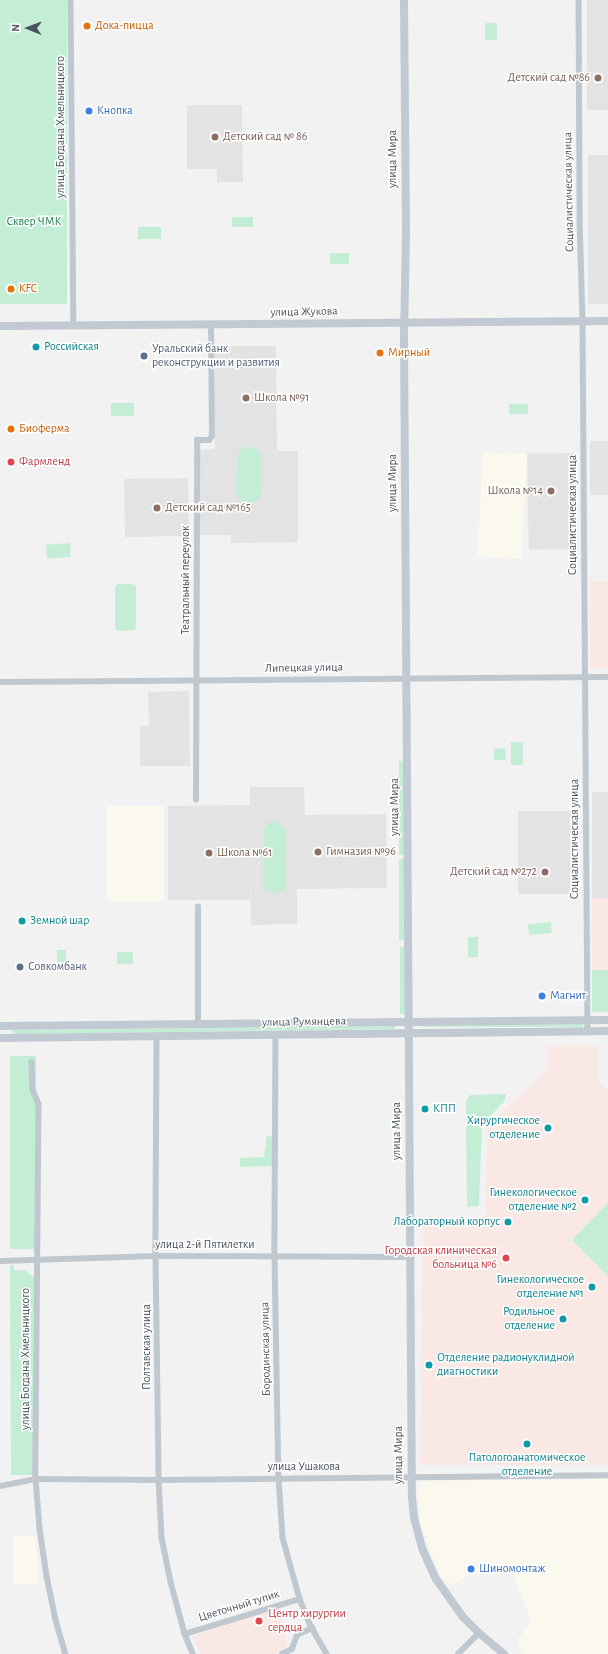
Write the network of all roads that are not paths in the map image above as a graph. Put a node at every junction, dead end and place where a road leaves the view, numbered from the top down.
1 (72, 0) edge
2 (404, 0) edge
3 (579, 0) edge
4 (583, 321) junction
5 (608, 321) edge
6 (404, 322) junction
7 (211, 325) junction
8 (0, 326) edge
9 (74, 326) junction
10 (586, 677) junction
11 (608, 677) edge
12 (406, 678) junction
13 (197, 680) junction
14 (0, 682) edge
15 (196, 800) dead end
16 (198, 907) dead end
17 (608, 1020) edge
18 (588, 1021) junction
19 (408, 1022) junction
20 (198, 1024) junction
21 (0, 1026) edge
22 (588, 1031) junction
23 (608, 1031) edge
24 (408, 1032) junction
25 (276, 1035) junction
26 (157, 1036) junction
27 (0, 1038) edge
28 (32, 1062) dead end
29 (156, 1256) junction
30 (276, 1256) junction
31 (410, 1257) junction
32 (0, 1261) edge
33 (38, 1261) junction
34 (608, 1475) edge
35 (279, 1478) junction
36 (411, 1478) junction
37 (36, 1479) junction
38 (159, 1480) junction
39 (0, 1486) edge
40 (300, 1599) junction
41 (312, 1628) junction
42 (479, 1633) junction
43 (185, 1634) junction
44 (66, 1654) edge
45 (193, 1654) edge
46 (282, 1654) edge
47 (327, 1654) edge
48 (458, 1654) edge
49 (504, 1654) edge

1 - 9 street, улица Богдана Хмельницкого
2 - 6 main road, улица Мира
3 - 4 street, Социалистическая улица
4 - 5 main road, улица Жукова
4 - 6 main road, улица Жукова
4 - 10 street, Социалистическая улица
6 - 7 main road, улица Жукова
6 - 12 main road, улица Мира
7 - 9 main road, улица Жукова
7 - 13 street, Театральный переулок
8 - 9 main road, улица Жукова
10 - 11 street, Липецкая улица
10 - 12 street, Липецкая улица
10 - 18 street, Социалистическая улица
12 - 13 street, Липецкая улица
12 - 19 main road, улица Мира
13 - 14 street, Липецкая улица
13 - 15 street, Театральный переулок
16 - 20 street
17 - 18 main road, улица Румянцева
18 - 19 main road, улица Румянцева
18 - 22 street, Социалистическая улица
19 - 20 main road, улица Румянцева
19 - 24 main road, улица Мира
20 - 21 main road, улица Румянцева
22 - 23 main road, улица Румянцева
22 - 24 main road, улица Румянцева
24 - 25 main road, улица Румянцева
24 - 31 main road, улица Мира
25 - 26 main road, улица Румянцева
25 - 30 street, Бородинская улица
26 - 27 main road, улица Румянцева
26 - 29 street, Полтавская улица
28 - 33 street, улица Богдана Хмельницкого
29 - 30 street, улица 2-й Пятилетки
29 - 33 street, улица 2-й Пятилетки
29 - 38 street, Полтавская улица
30 - 31 street, улица 2-й Пятилетки
30 - 35 street, Бородинская улица
31 - 36 main road, улица Мира
32 - 33 street, улица 2-й Пятилетки
33 - 37 street, улица Богдана Хмельницкого
34 - 36 street, улица Ушакова
35 - 36 street, улица Ушакова
35 - 38 street, улица Ушакова
35 - 40 street, Бородинская улица
36 - 42 main road, улица Мира
37 - 38 street, улица Ушакова
37 - 39 street, улица Ушакова
37 - 44 street, улица Богдана Хмельницкого
38 - 43 street, Полтавская улица
40 - 41 street, Бородинская улица
40 - 43 street, Цветочный тупик
41 - 46 street
41 - 47 street, Бородинская улица
42 - 48 street
42 - 49 main road, улица Мира
43 - 45 street, Полтавская улица

